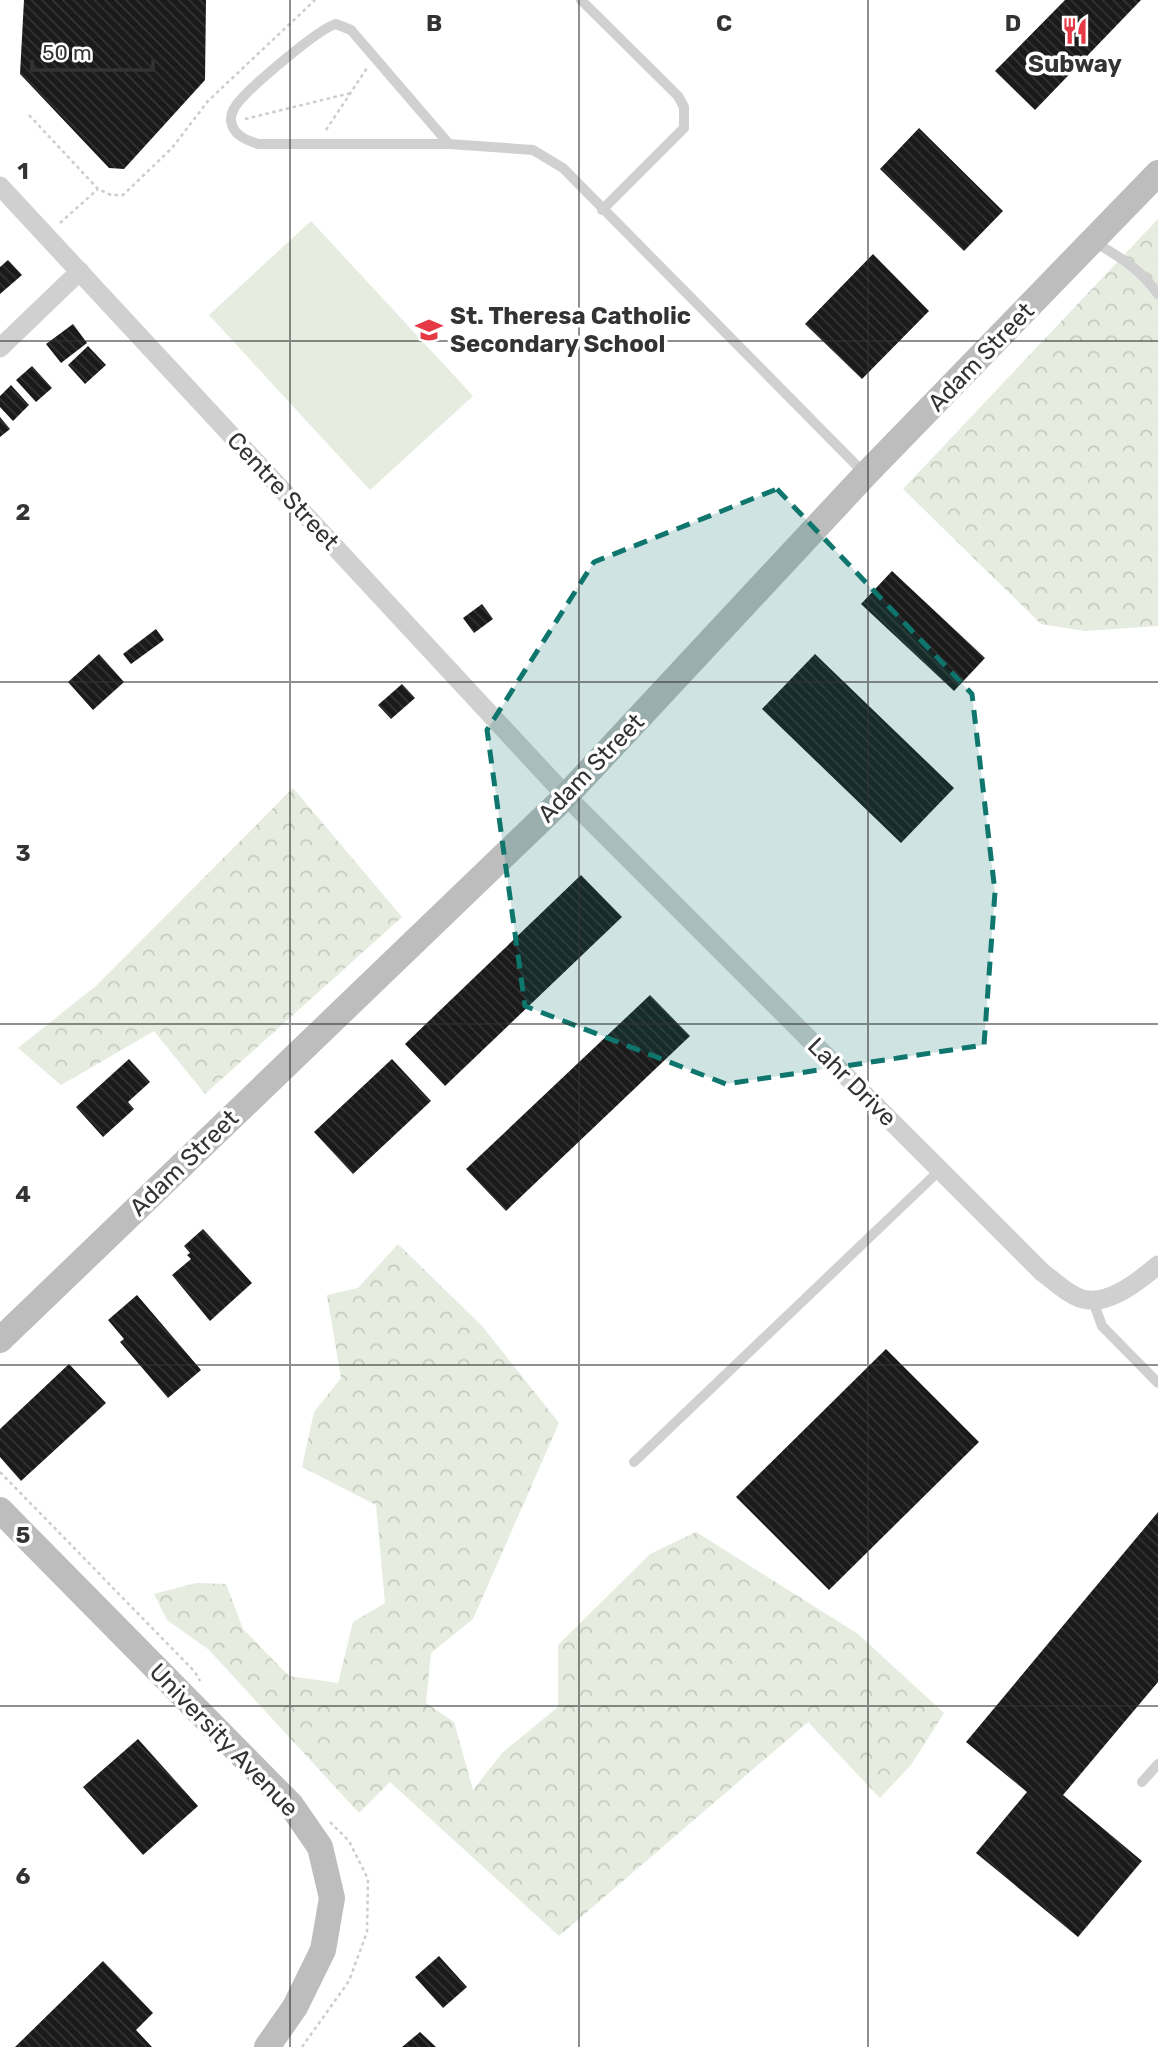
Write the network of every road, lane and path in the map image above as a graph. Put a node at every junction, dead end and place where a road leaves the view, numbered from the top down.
1 (315, 0) edge
2 (583, 1) edge
3 (375, 57) junction
4 (351, 93) junction
5 (29, 115) dead end
6 (231, 122) junction
7 (317, 144) junction
8 (449, 144) junction
9 (1158, 173) edge
10 (0, 186) edge
11 (98, 189) junction
12 (602, 210) junction
13 (60, 223) dead end
14 (1093, 241) junction
15 (80, 271) junction
16 (1158, 294) edge
17 (0, 348) edge
18 (865, 475) junction
19 (566, 796) junction
20 (940, 1170) junction
21 (1158, 1265) edge
22 (1093, 1301) junction
23 (0, 1340) edge
24 (1158, 1383) edge
25 (634, 1462) dead end
26 (0, 1510) edge
27 (1158, 1764) edge
28 (1142, 1782) dead end
29 (267, 2047) edge

1 - 11 path
2 - 12 lane
3 - 4 path
3 - 6 lane
3 - 8 lane
4 - 6 path
4 - 7 path
5 - 11 path
6 - 7 lane
7 - 8 lane
8 - 12 lane
9 - 14 street, Adam Street
10 - 15 street, Centre Street
11 - 13 path
12 - 18 lane
14 - 16 lane
14 - 18 street, Adam Street
15 - 17 street
15 - 19 street, Centre Street
18 - 19 street, Adam Street
19 - 20 street, Lahr Drive
19 - 23 street, Adam Street
20 - 22 street, Lahr Drive
20 - 25 lane
21 - 22 street
22 - 24 lane
26 - 29 street, University Avenue
27 - 28 lane

